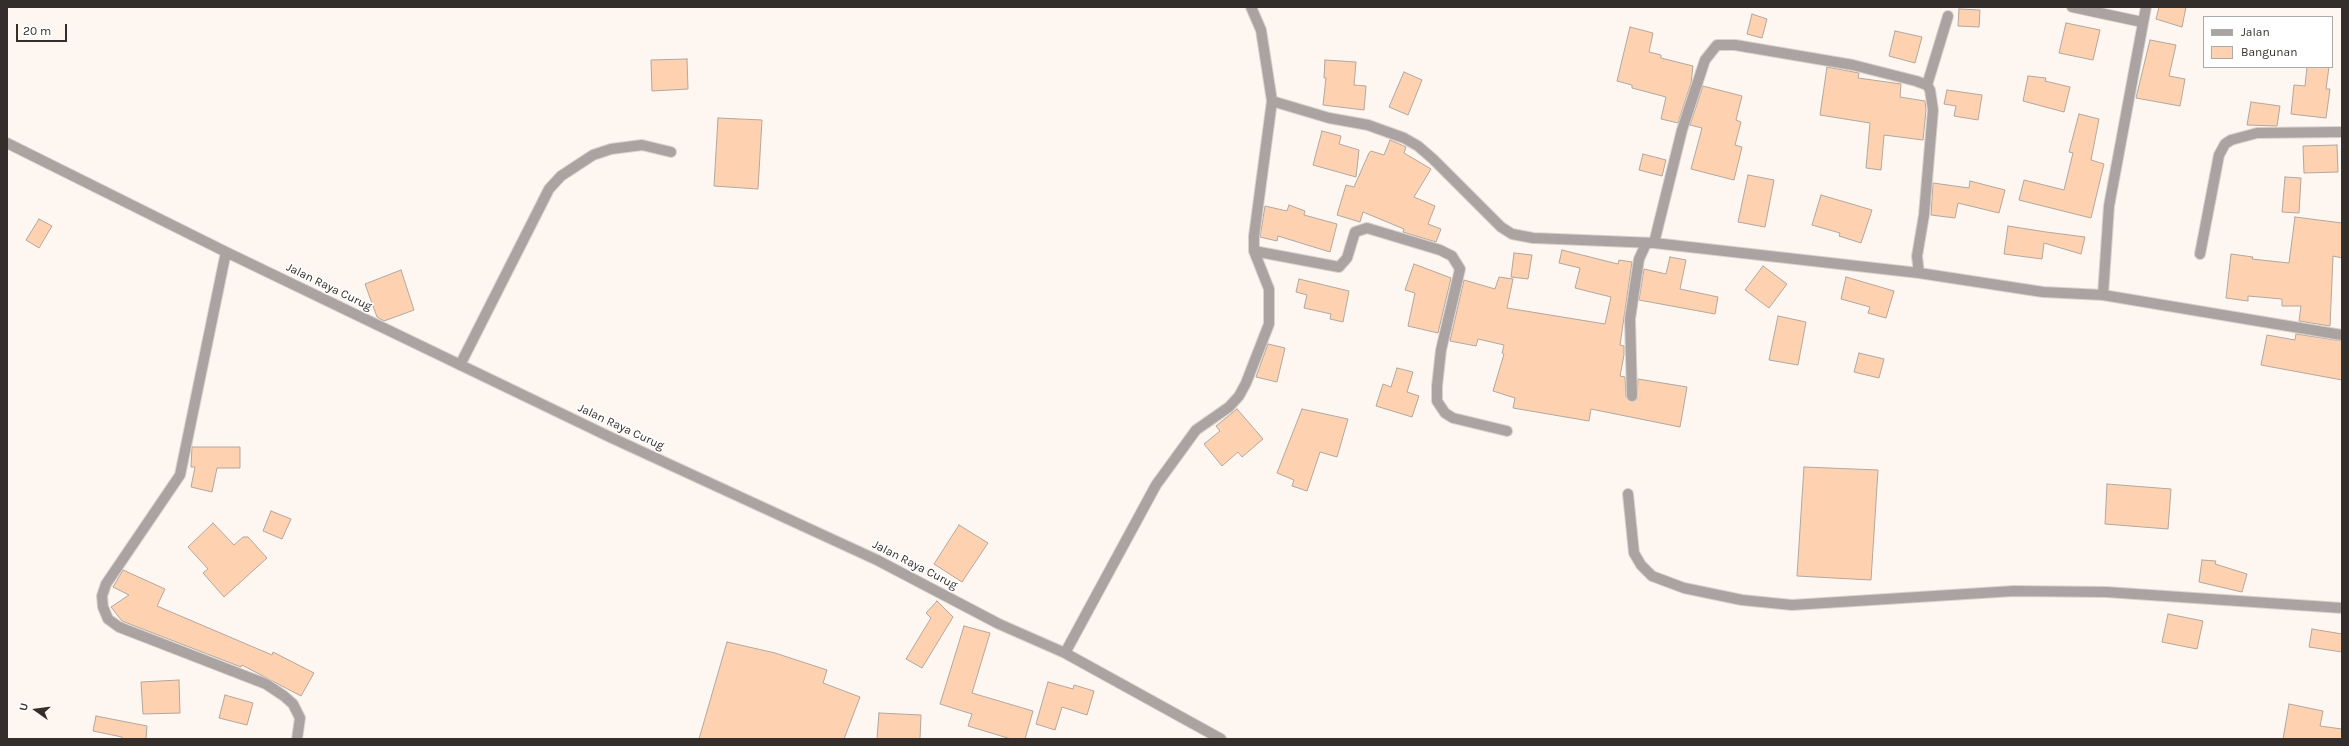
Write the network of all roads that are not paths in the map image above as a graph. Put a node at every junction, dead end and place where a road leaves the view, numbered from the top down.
1 (1251, 7) edge
2 (2072, 7) edge
3 (2146, 7) edge
4 (1948, 16) dead end
5 (2142, 22) junction
6 (1927, 86) junction
7 (1272, 101) junction
8 (2342, 132) edge
9 (7, 143) edge
10 (671, 152) dead end
11 (1650, 243) junction
12 (1254, 251) junction
13 (226, 252) junction
14 (2200, 254) dead end
15 (1919, 273) junction
16 (2103, 295) junction
17 (2342, 335) edge
18 (460, 365) junction
19 (1632, 396) dead end
20 (1507, 431) dead end
21 (1628, 494) dead end
22 (2342, 608) edge
23 (1065, 653) junction
24 (297, 739) edge
25 (1221, 739) edge

1 - 7 street
2 - 5 street
3 - 5 street
4 - 6 street
5 - 16 street
6 - 11 street
6 - 15 street
7 - 11 street
7 - 12 street
8 - 14 street
9 - 13 street, Jalan Raya Curug
10 - 18 street
11 - 15 street
11 - 19 street
12 - 20 street
12 - 23 street
13 - 18 street, Jalan Raya Curug
13 - 24 street
15 - 16 street
16 - 17 street
18 - 23 street, Jalan Raya Curug
21 - 22 street
23 - 25 street, Jalan Raya Curug

